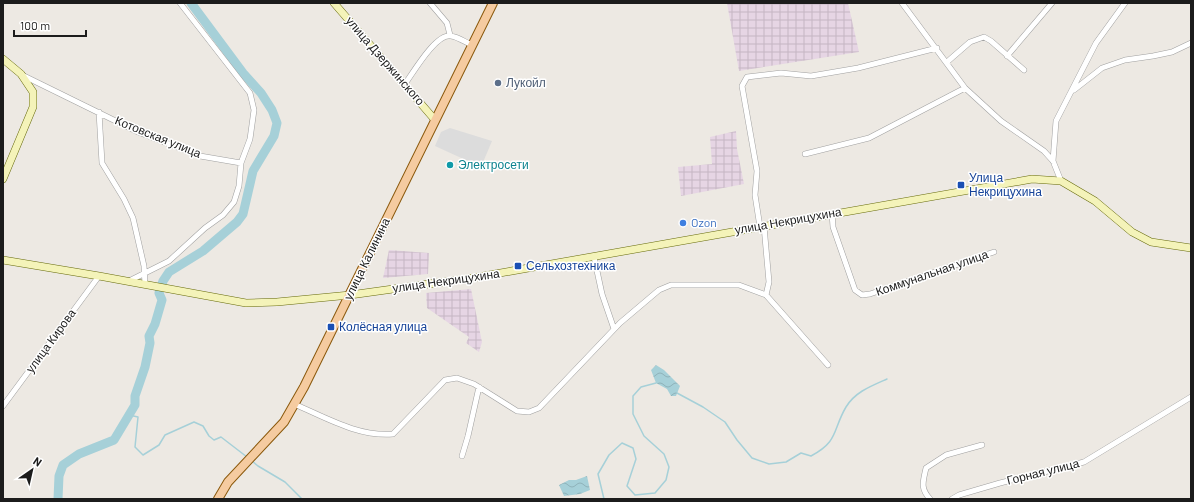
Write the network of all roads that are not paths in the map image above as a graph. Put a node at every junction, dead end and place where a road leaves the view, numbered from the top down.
1 (180, 3) edge
2 (334, 3) edge
3 (430, 3) edge
4 (493, 3) edge
5 (902, 3) edge
6 (1052, 3) edge
7 (1126, 3) edge
8 (450, 35) junction
9 (1191, 44) edge
10 (472, 45) junction
11 (937, 48) junction
12 (1007, 56) junction
13 (3, 59) edge
14 (947, 62) junction
15 (1024, 70) dead end
16 (21, 74) junction
17 (405, 84) junction
18 (965, 88) junction
19 (1071, 92) junction
20 (99, 112) junction
21 (435, 120) junction
22 (805, 154) dead end
23 (1053, 161) junction
24 (241, 163) junction
25 (3, 179) edge
26 (1061, 181) junction
27 (832, 214) junction
28 (762, 226) junction
29 (1191, 248) edge
30 (994, 252) dead end
31 (594, 257) junction
32 (3, 260) edge
33 (145, 273) junction
34 (99, 276) junction
35 (129, 281) junction
36 (147, 285) junction
37 (350, 295) junction
38 (766, 295) junction
39 (614, 329) junction
40 (828, 365) dead end
41 (479, 387) junction
42 (1191, 397) edge
43 (4, 403) edge
44 (294, 404) junction
45 (982, 446) dead end
46 (462, 456) dead end
47 (218, 499) edge
48 (930, 499) edge
49 (952, 499) edge

1 - 24 street
2 - 17 street, улица Дзержинского
3 - 8 street
4 - 10 main road, улица Калинина
5 - 11 street
6 - 12 street
7 - 19 street
8 - 10 street
8 - 17 street
9 - 19 street
10 - 21 main road, улица Калинина
11 - 14 street
11 - 28 street
12 - 14 street
12 - 15 street
13 - 16 street, Котовская улица
14 - 18 street
16 - 20 street, Котовская улица
16 - 25 street, Котовская улица
17 - 21 street, улица Дзержинского
18 - 22 street
18 - 23 street
19 - 23 street
20 - 24 street, Котовская улица
20 - 33 street, Котовская улица
21 - 37 main road, улица Калинина
23 - 26 street
24 - 33 street
26 - 27 street, улица Некрицухина
26 - 29 street
27 - 28 street, улица Некрицухина
27 - 30 street, Коммунальная улица
28 - 31 street, улица Некрицухина
28 - 38 street
31 - 37 street, улица Некрицухина
31 - 39 street
32 - 34 street
33 - 35 street
33 - 36 street, Котовская улица
34 - 35 street
34 - 43 street, улица Кирова
35 - 36 street
36 - 37 street, улица Некрицухина
37 - 44 main road, улица Калинина
38 - 39 street
38 - 40 street
39 - 41 street
41 - 44 street
41 - 46 street
42 - 49 street, Горная улица
44 - 47 main road, улица Калинина
45 - 48 street

